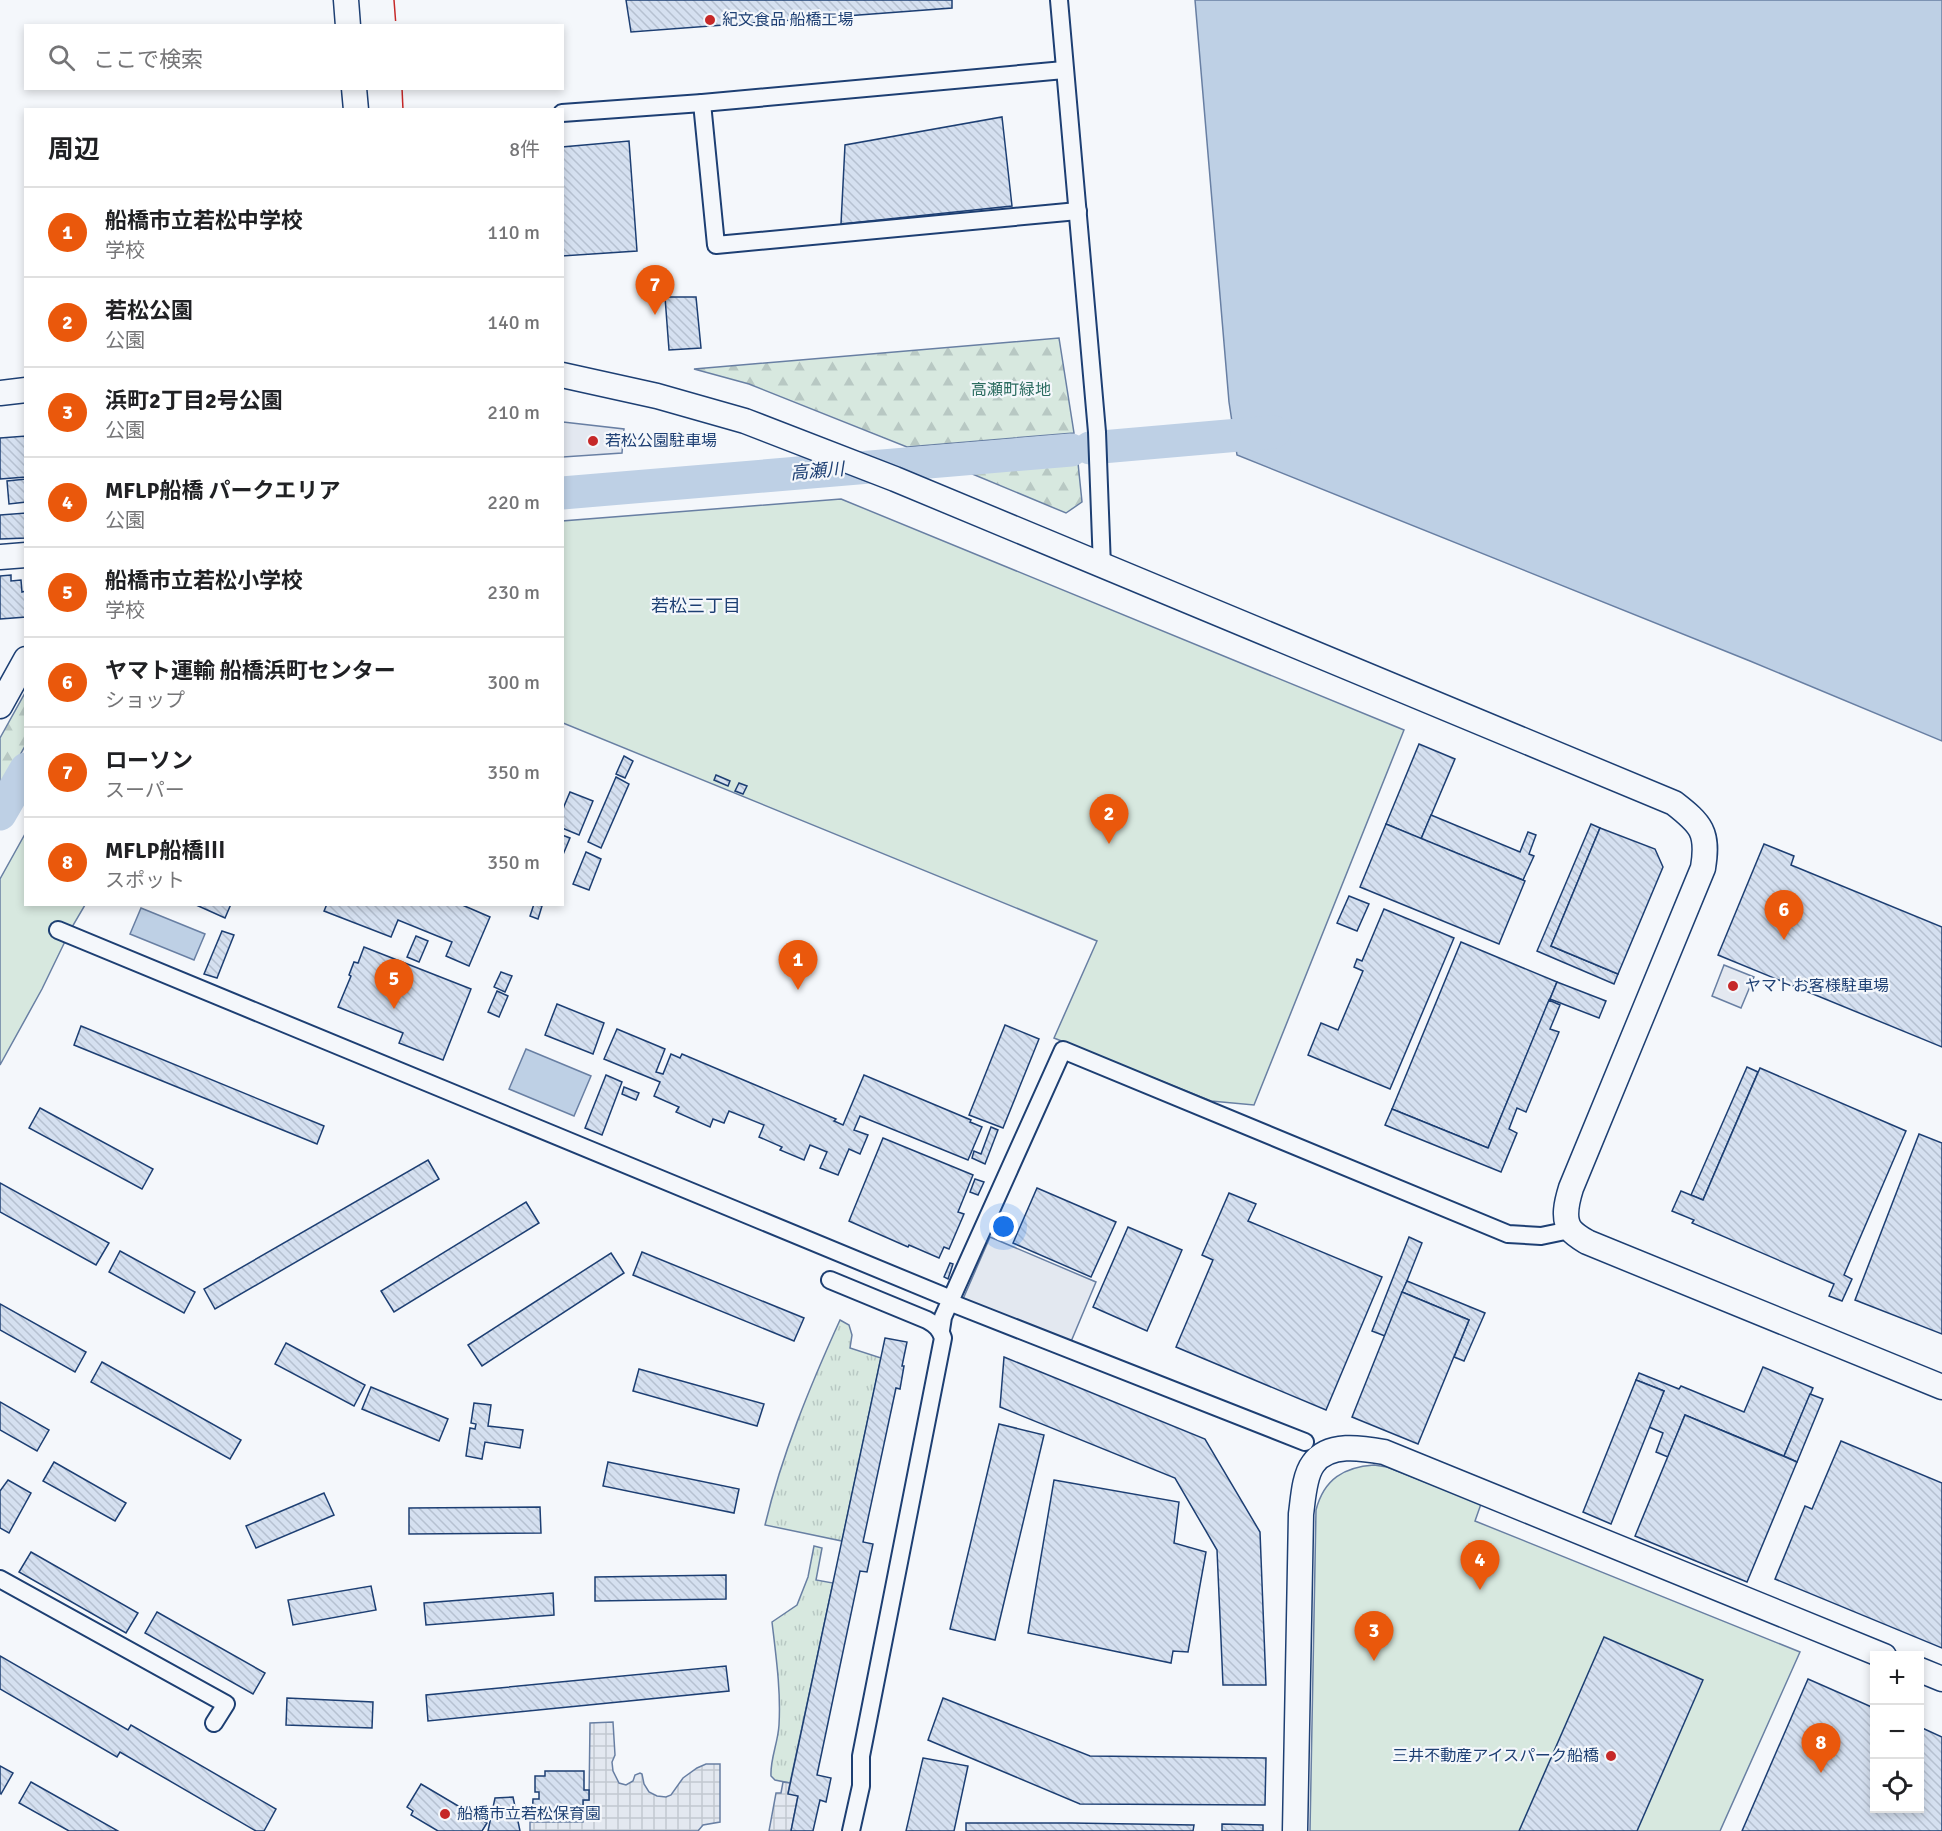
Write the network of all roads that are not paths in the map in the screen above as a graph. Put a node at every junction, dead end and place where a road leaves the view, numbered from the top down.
1 (346, 0) edge
2 (1059, 0) edge
3 (348, 24) edge
4 (1064, 70) junction
5 (354, 90) edge
6 (702, 103) junction
7 (356, 108) edge
8 (564, 113) edge
9 (1078, 211) junction
10 (564, 375) edge
11 (24, 390) edge
12 (0, 393) edge
13 (24, 555) edge
14 (0, 557) edge
15 (1102, 567) junction
16 (24, 663) edge
17 (0, 706) edge
18 (58, 930) dead end
19 (1570, 1230) junction
20 (830, 1280) dead end
21 (950, 1300) junction
22 (941, 1330) junction
23 (1942, 1387) edge
24 (1305, 1442) dead end
25 (0, 1579) edge
26 (1872, 1651) edge
27 (1924, 1672) edge
28 (1942, 1679) edge
29 (214, 1723) dead end
30 (851, 1831) edge
31 (1295, 1831) edge

1 - 3 street
2 - 4 street
4 - 6 street
4 - 9 street
5 - 7 street
6 - 8 street
6 - 9 street
9 - 15 street
10 - 15 street
11 - 12 street
13 - 14 street
15 - 19 street
16 - 17 street
18 - 21 street
19 - 21 street
19 - 23 street
20 - 22 street
21 - 22 street
21 - 24 street
22 - 30 street
25 - 29 street
26 - 31 street
27 - 28 street

